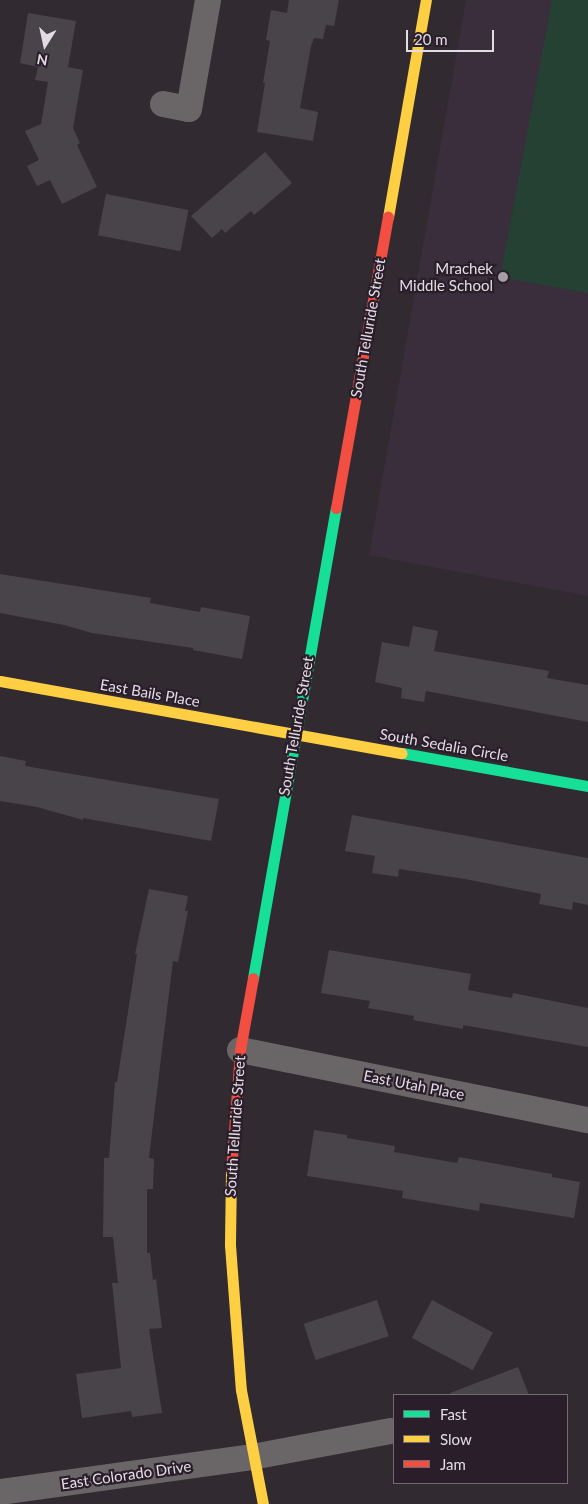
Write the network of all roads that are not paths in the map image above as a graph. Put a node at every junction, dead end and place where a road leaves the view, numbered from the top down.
1 (208, 0) edge
2 (426, 0) edge
3 (162, 104) dead end
4 (0, 681) edge
5 (295, 734) junction
6 (588, 786) edge
7 (240, 1050) junction
8 (588, 1120) edge
9 (391, 1431) dead end
10 (252, 1457) junction
11 (0, 1492) edge
12 (263, 1504) edge

1 - 3 street
2 - 5 street, South Telluride Street
4 - 5 street, East Bails Place
5 - 6 street, South Sedalia Circle
5 - 7 street, South Telluride Street
7 - 8 street, East Utah Place
7 - 10 street, South Telluride Street
9 - 10 street
10 - 11 street, East Colorado Drive
10 - 12 street, South Telluride Street

